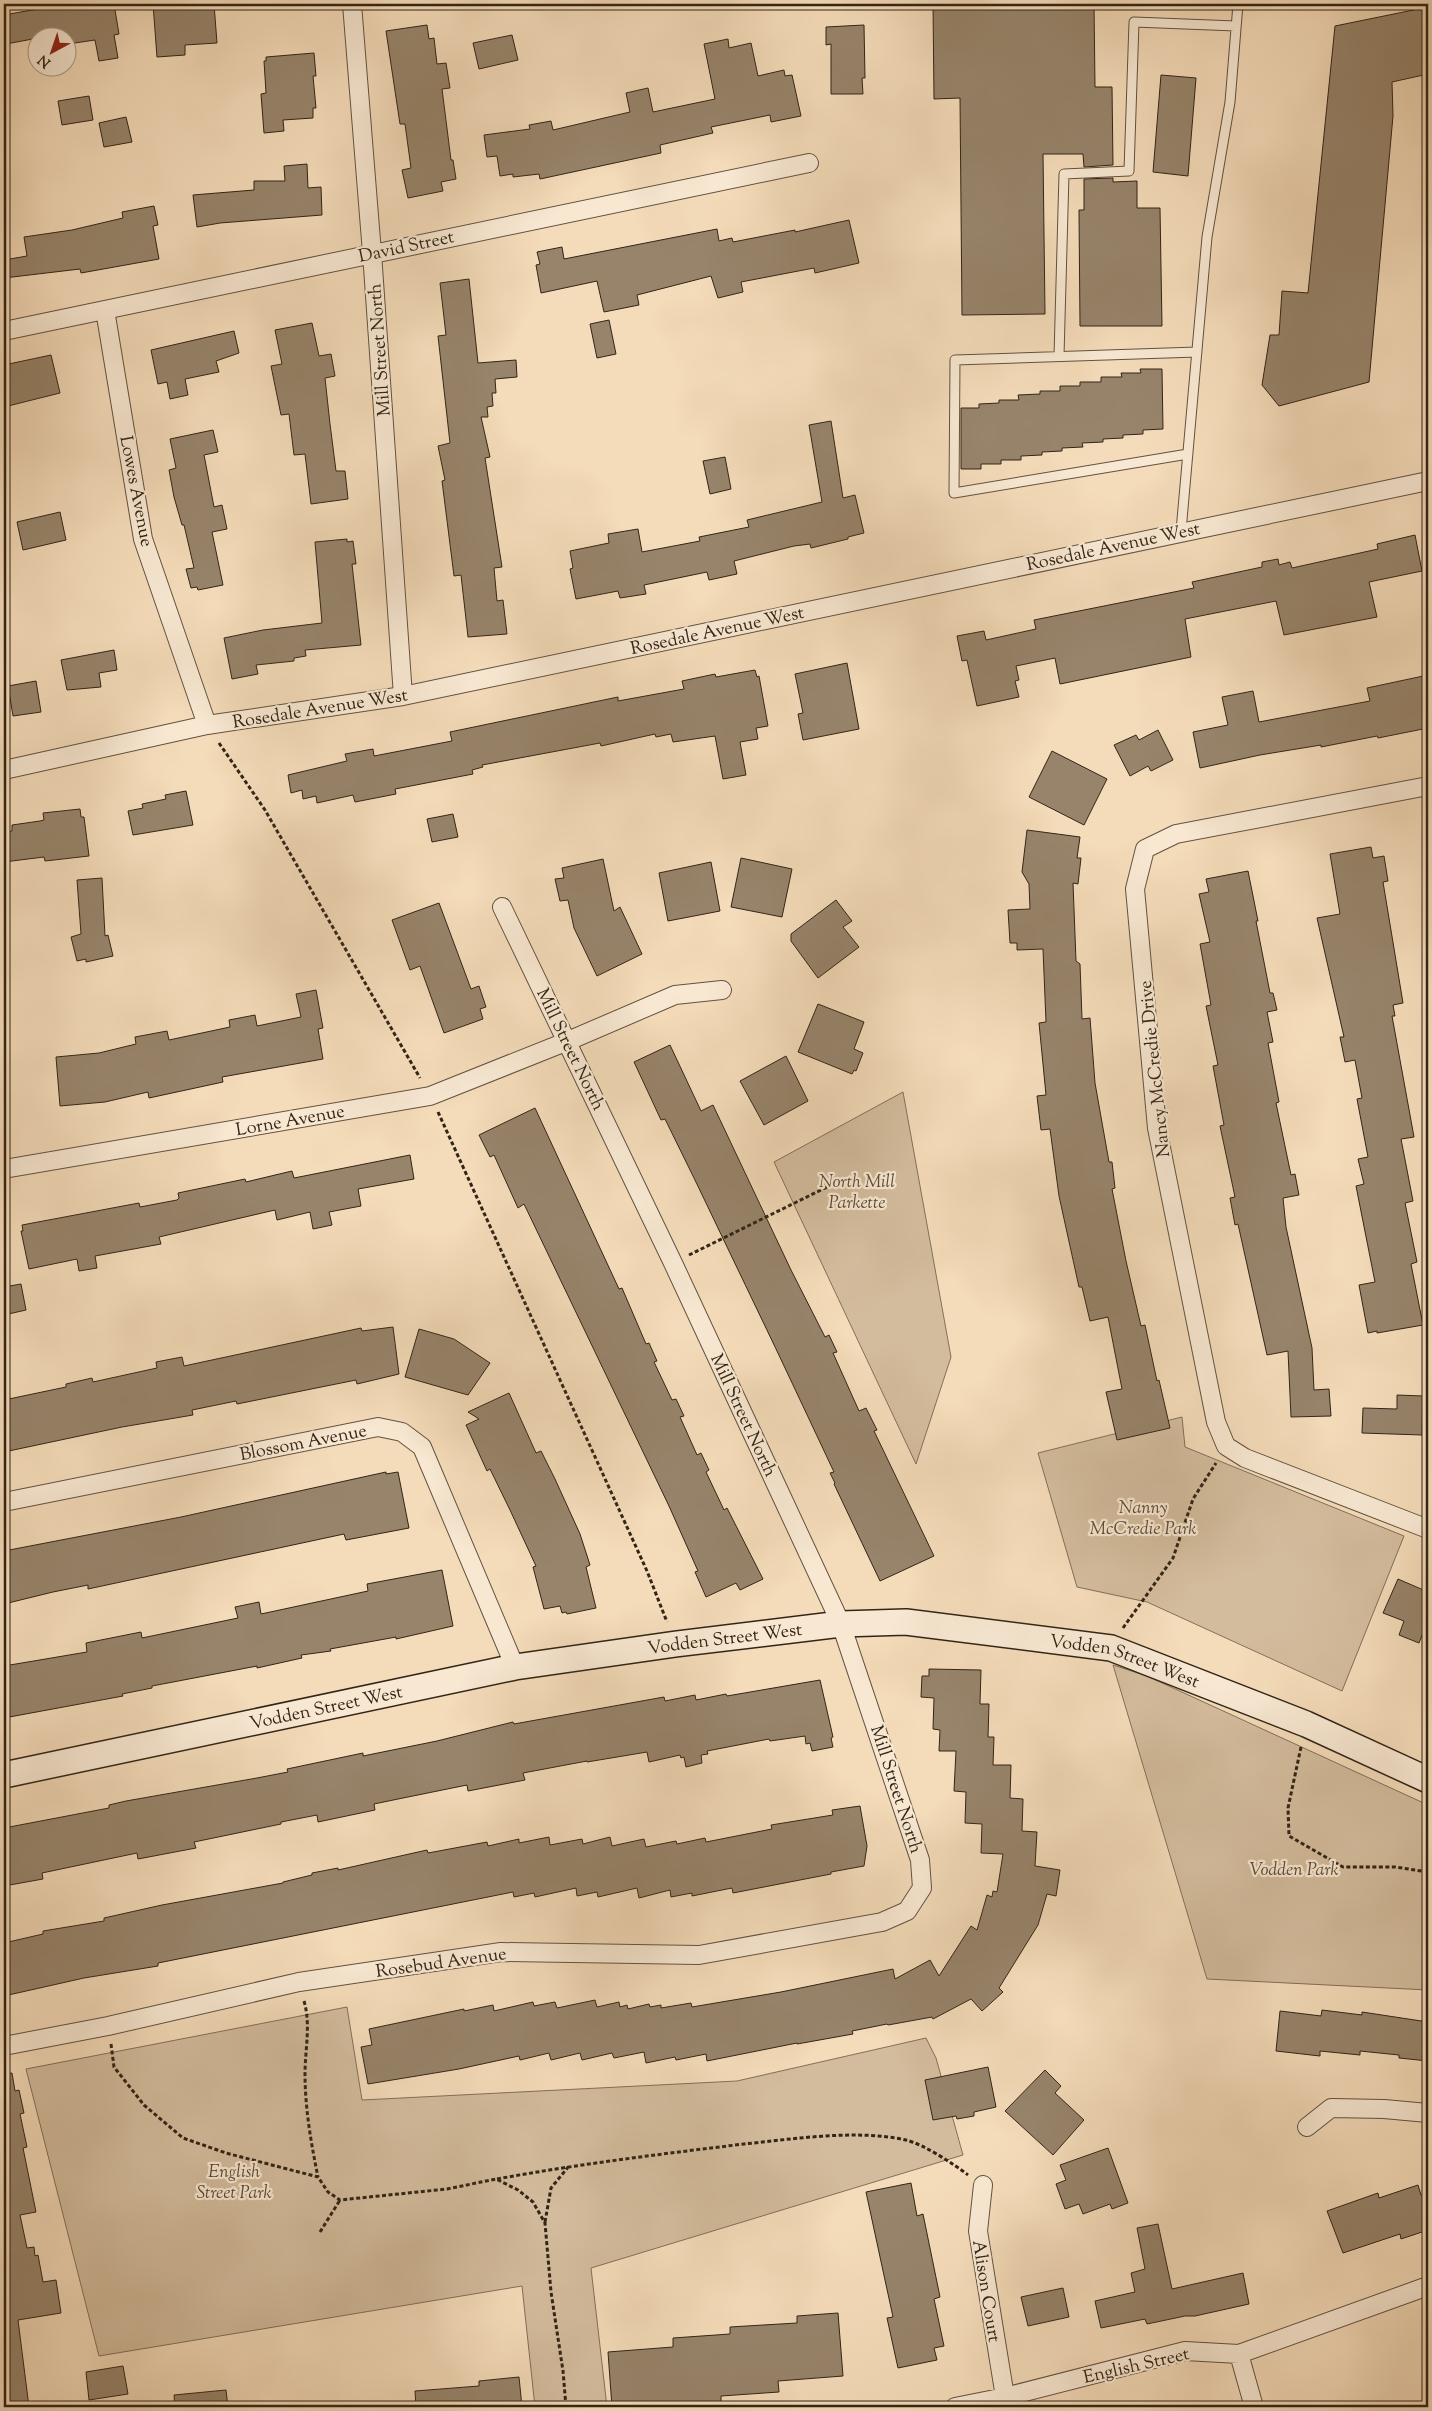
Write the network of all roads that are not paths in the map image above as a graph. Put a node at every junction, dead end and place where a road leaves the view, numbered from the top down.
1 (352, 4) edge
2 (1238, 4) edge
3 (1236, 26) junction
4 (809, 163) dead end
5 (372, 253) junction
6 (105, 310) junction
7 (4, 331) edge
8 (1197, 352) junction
9 (1059, 356) junction
10 (1188, 454) junction
11 (1428, 481) edge
12 (1181, 531) junction
13 (403, 696) junction
14 (207, 725) junction
15 (4, 770) edge
16 (1428, 786) edge
17 (502, 907) dead end
18 (722, 990) dead end
19 (568, 1041) junction
20 (4, 1169) edge
21 (4, 1502) edge
22 (1428, 1529) edge
23 (841, 1624) junction
24 (515, 1667) junction
25 (4, 1774) edge
26 (1428, 1780) edge
27 (882, 1922) joint
28 (4, 2046) edge
29 (1428, 2113) edge
30 (1307, 2127) dead end
31 (983, 2185) road end
32 (1428, 2286) edge
33 (1239, 2354) junction
34 (1005, 2397) junction
35 (955, 2407) edge
36 (1254, 2407) edge

1 - 5 street, Mill Street North
2 - 3 lane
3 - 8 lane
3 - 9 lane
4 - 5 street, David Street
5 - 6 street, David Street
5 - 13 street, Mill Street North
6 - 7 street, David Street
6 - 14 street, Lowes Avenue
8 - 9 lane
8 - 10 lane
9 - 10 lane
10 - 12 lane
11 - 12 street, Rosedale Avenue West
12 - 13 street, Rosedale Avenue West
13 - 14 street, Rosedale Avenue West
14 - 15 street, Rosedale Avenue West
16 - 22 street, Nancy McCredie Drive
17 - 19 street, Mill Street North
18 - 19 street, Lorne Avenue
19 - 20 street, Lorne Avenue
19 - 23 street, Mill Street North
21 - 24 street, Blossom Avenue
23 - 24 street, Vodden Street West
23 - 26 street, Vodden Street West
23 - 27 street, Mill Street North
24 - 25 street, Vodden Street West
27 - 28 street, Rosebud Avenue
29 - 30 street
31 - 34 street, Alison Court
32 - 33 street, English Street
33 - 34 street, English Street
33 - 36 street
34 - 35 street, English Street

